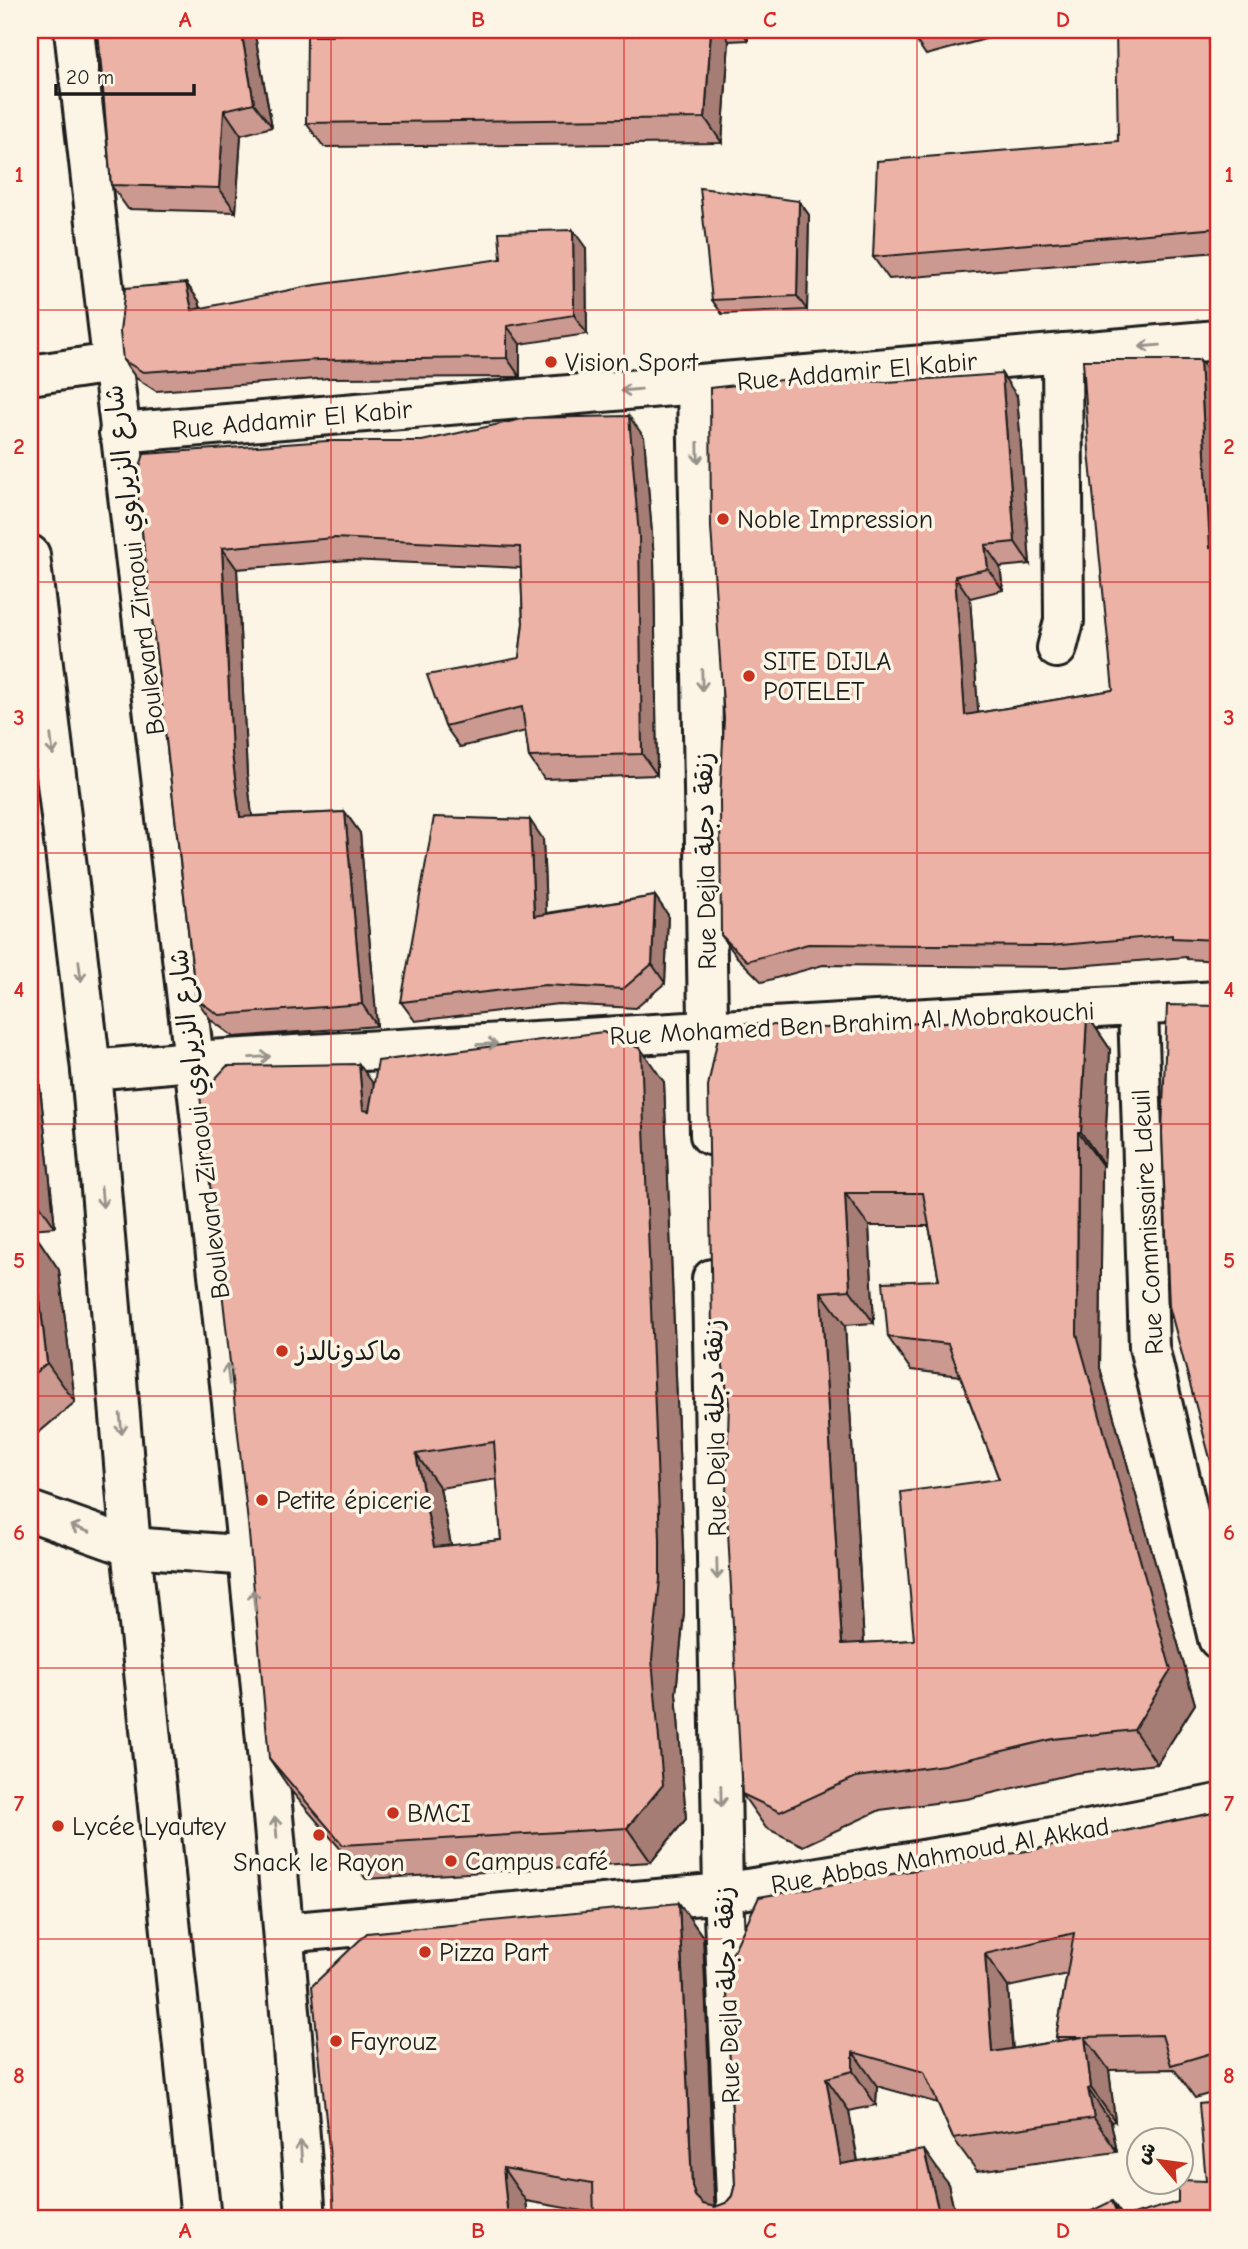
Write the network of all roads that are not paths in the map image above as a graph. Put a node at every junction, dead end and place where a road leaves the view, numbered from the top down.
1 (74, 30) edge
2 (1218, 340) edge
3 (1062, 354) junction
4 (111, 363) junction
5 (30, 375) edge
6 (697, 384) junction
7 (119, 433) junction
8 (30, 555) edge
9 (1057, 648) dead end
10 (1218, 1001) edge
11 (1138, 1008) junction
12 (708, 1031) junction
13 (192, 1061) junction
14 (92, 1070) junction
15 (710, 1170) edge
16 (711, 1240) edge
17 (30, 1511) edge
18 (131, 1547) junction
19 (250, 1556) junction
20 (1218, 1639) edge
21 (1218, 1804) edge
22 (723, 1893) junction
23 (284, 1933) junction
24 (201, 2219) edge
25 (306, 2219) edge
26 (737, 2219) edge

1 - 4 street, Boulevard Ziraoui شارع الزيراوي
2 -> 3 street, Rue Addamir El Kabir
3 - 6 street, Rue Addamir El Kabir
3 - 9 street
4 - 5 street
4 - 7 street, Boulevard Ziraoui شارع الزيراوي
6 -> 7 street, Rue Addamir El Kabir
6 -> 12 street, Rue Dejla زنقة دجلة
7 - 13 street, Boulevard Ziraoui شارع الزيراوي
8 -> 14 street
10 - 11 street, Rue Mohamed Ben Brahim Al Mobrakouchi
11 - 12 street, Rue Mohamed Ben Brahim Al Mobrakouchi
11 - 20 street, Rue Commissaire Ldeuil
13 -> 12 street, Rue Mohamed Ben Brahim Al Mobrakouchi
12 - 15 street, Rue Dejla زنقة دجلة
13 - 14 street, Rue Mohamed Ben Brahim Al Mobrakouchi
19 -> 13 street, Boulevard Ziraoui شارع الزيراوي
14 -> 18 street
16 -> 22 street, Rue Dejla زنقة دجلة
18 -> 17 street
18 - 19 street
18 - 24 street
23 -> 19 street, Boulevard Ziraoui شارع الزيراوي
21 - 22 street, Rue Abbas Mahmoud Al Akkad
22 - 23 street, Rue Abbas Mahmoud Al Akkad
22 - 26 street, Rue Dejla زنقة دجلة
25 -> 23 street, Boulevard Ziraoui شارع الزيراوي

